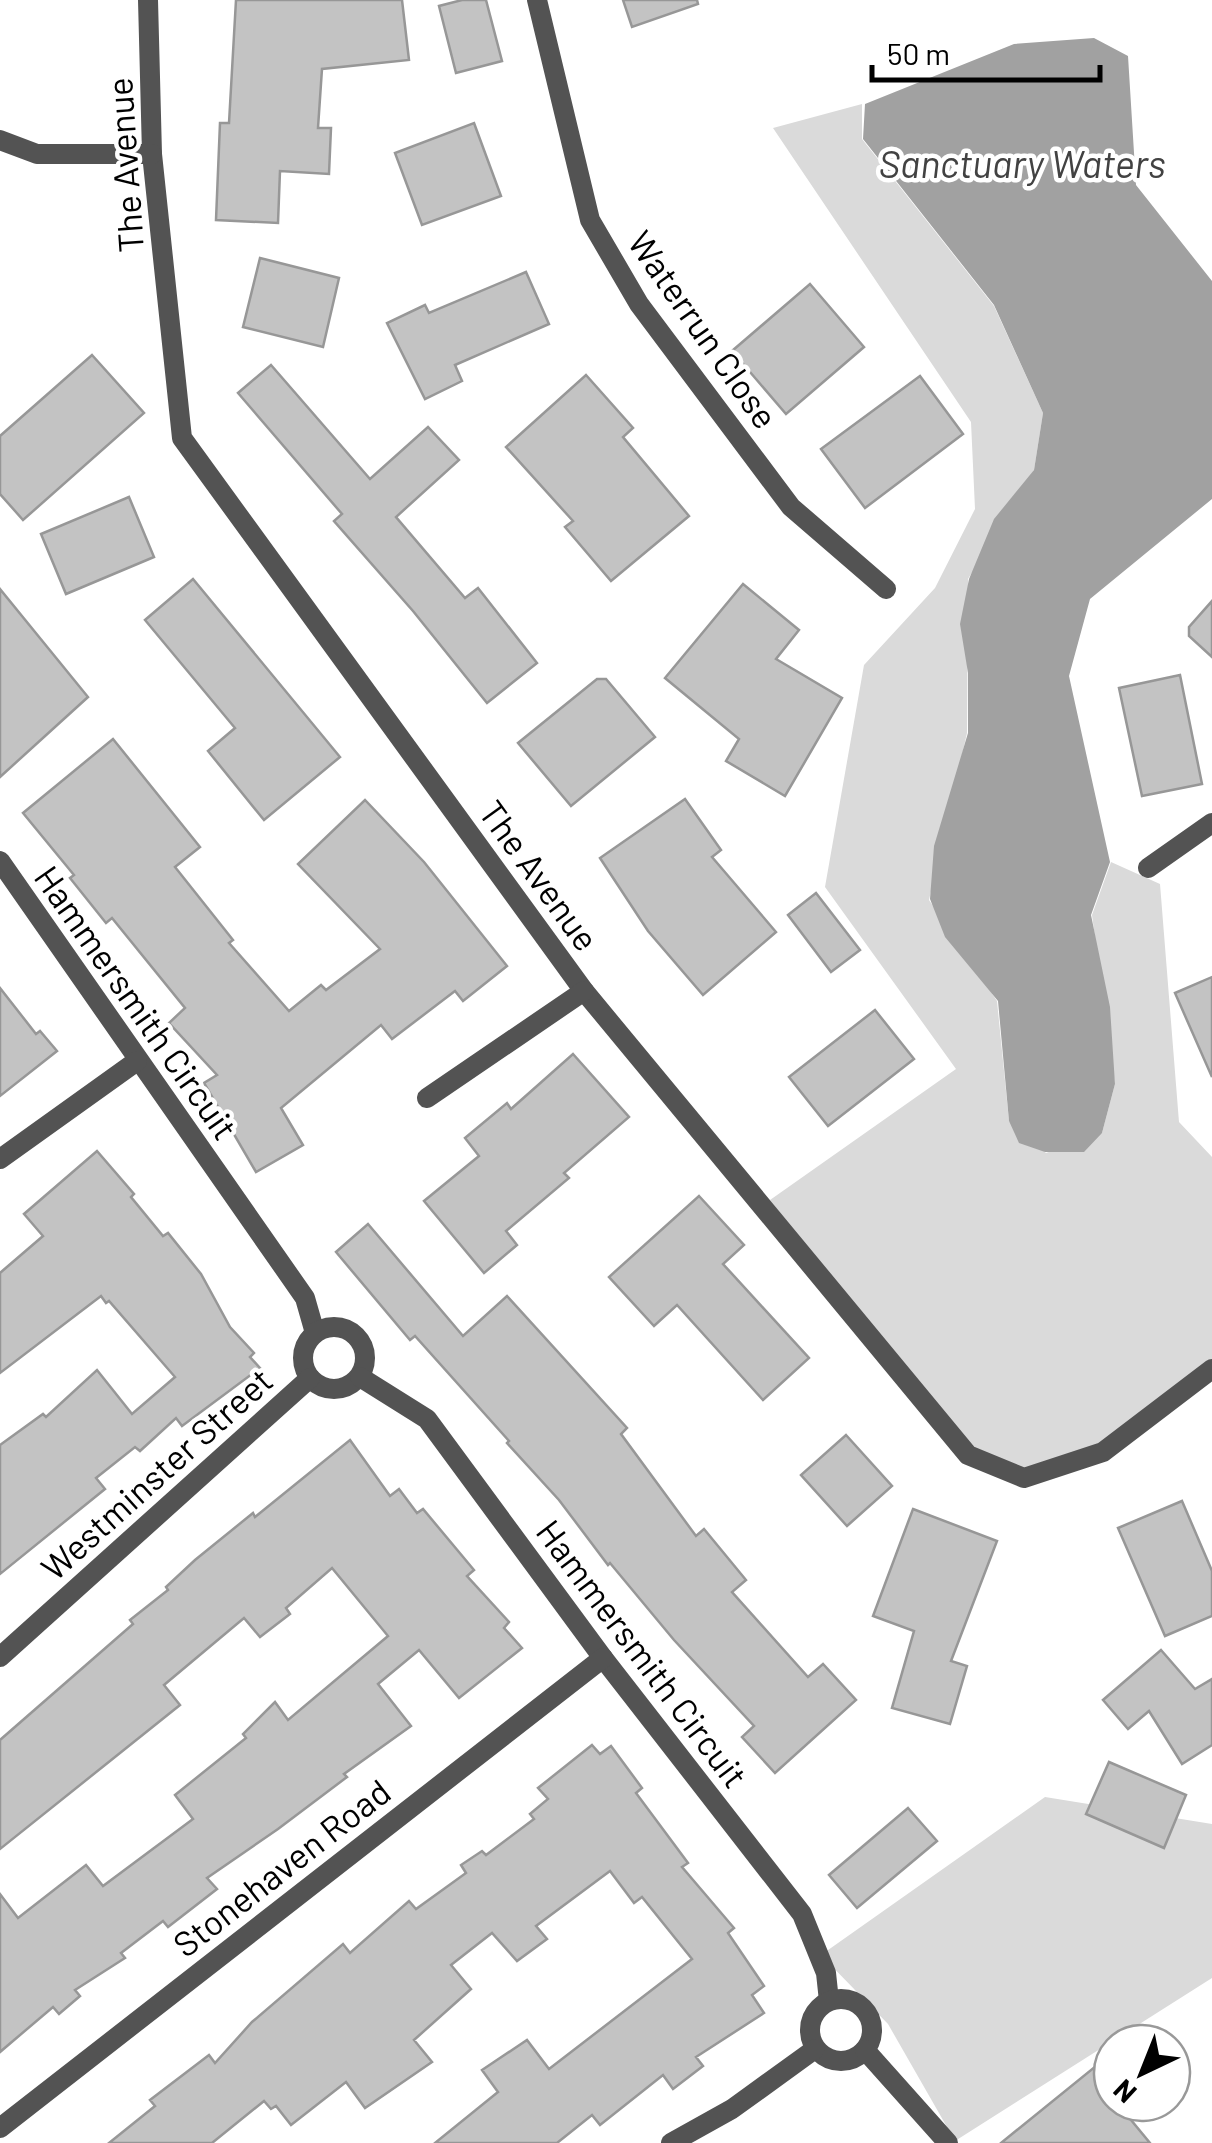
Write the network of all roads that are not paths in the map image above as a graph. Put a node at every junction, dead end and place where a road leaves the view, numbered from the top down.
1 (148, 0) edge
2 (536, 0) edge
3 (0, 140) edge
4 (152, 154) junction
5 (886, 589) dead end
6 (1212, 823) edge
7 (0, 861) edge
8 (1148, 868) dead end
9 (584, 991) junction
10 (137, 1061) junction
11 (427, 1098) dead end
12 (0, 1159) edge
13 (315, 1332) junction
14 (1212, 1369) edge
15 (360, 1377) junction
16 (310, 1378) junction
17 (0, 1657) edge
18 (603, 1658) junction
19 (829, 2002) junction
20 (815, 2049) junction
21 (865, 2050) junction
22 (0, 2128) edge
23 (671, 2143) edge
24 (948, 2143) edge

1 - 4 street, The Avenue
2 - 5 street, Waterrun Close
3 - 4 street
4 - 9 street, The Avenue
6 - 8 street
7 - 10 street, Hammersmith Circuit
9 - 11 street
9 - 14 street, The Avenue
10 - 12 street
10 - 13 street, Hammersmith Circuit
13 - 15 street
13 - 16 street, Hammersmith Circuit
15 - 16 street
15 - 18 street, Hammersmith Circuit
16 - 17 street, Westminster Street
18 - 19 street, Hammersmith Circuit
18 - 22 street, Stonehaven Road
19 - 20 street
19 - 21 street
20 - 21 street
20 - 23 street
21 - 24 street

